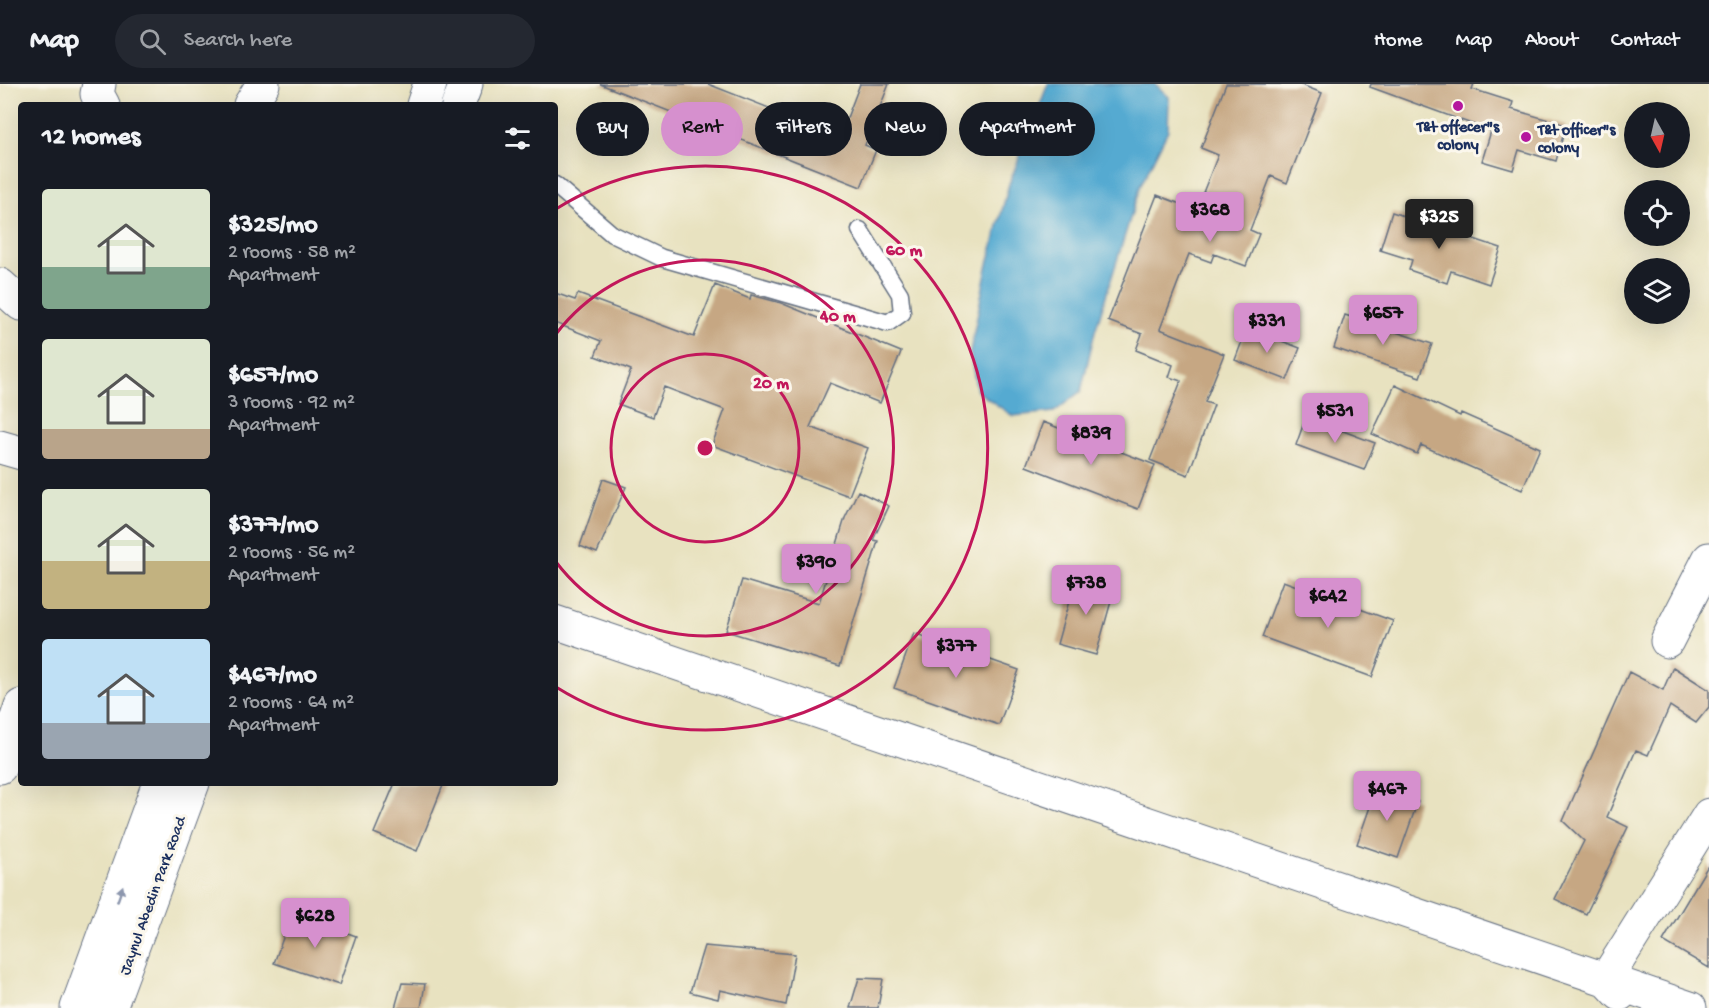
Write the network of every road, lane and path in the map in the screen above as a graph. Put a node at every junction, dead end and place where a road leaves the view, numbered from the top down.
1 (99, 84) edge
2 (262, 84) edge
3 (430, 84) edge
4 (466, 84) edge
5 (101, 102) edge
6 (252, 102) edge
7 (424, 102) edge
8 (459, 102) edge
9 (558, 188) edge
10 (860, 230) dead end
11 (0, 285) edge
12 (18, 301) edge
13 (0, 447) edge
14 (18, 452) edge
15 (1709, 559) edge
16 (558, 623) edge
17 (1667, 641) dead end
18 (18, 715) edge
19 (0, 767) edge
20 (158, 786) edge
21 (192, 786) edge
22 (1709, 814) edge
23 (121, 935) junction
24 (1606, 979) junction
25 (77, 1008) edge
26 (110, 1008) edge
27 (1631, 1008) edge
28 (1690, 1008) edge

1 - 5 street
2 - 6 street
3 - 7 street
4 - 8 street
9 - 10 lane
11 - 12 street
13 - 14 street
15 - 17 street
16 - 24 street
18 - 19 street
23 -> 20 street, Jaynul Abedin Park Road
21 - 23 street, Jaynul Abedin Park Road
22 - 24 street
23 - 25 street, Jaynul Abedin Park Road
23 - 26 street, Jaynul Abedin Park Road
24 - 27 street
24 - 28 street

